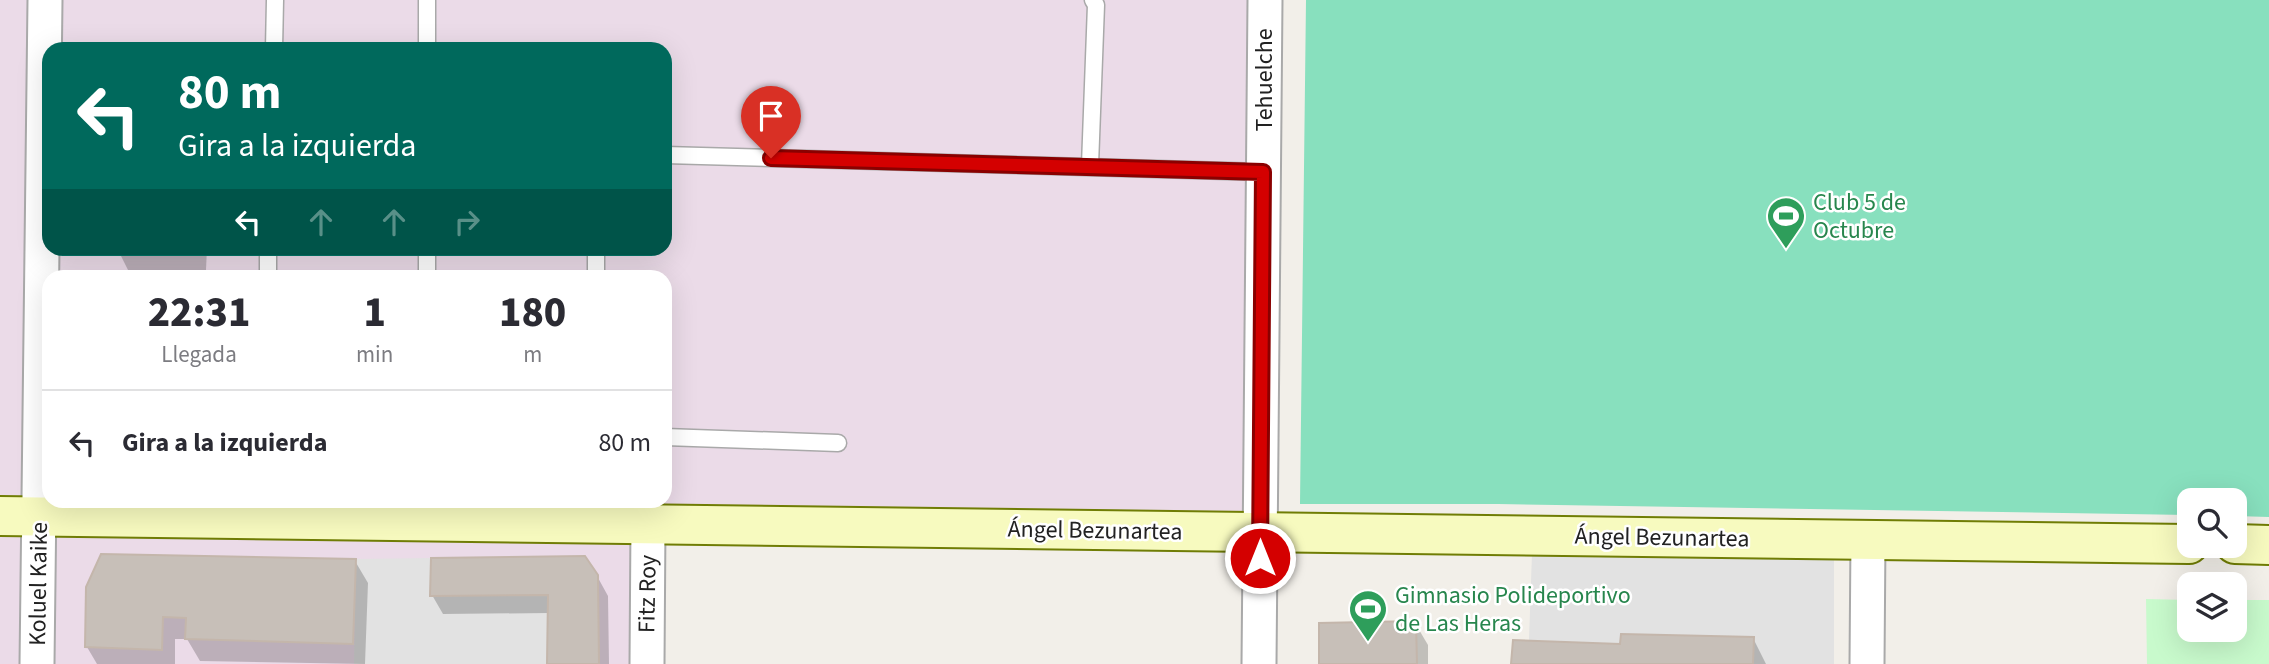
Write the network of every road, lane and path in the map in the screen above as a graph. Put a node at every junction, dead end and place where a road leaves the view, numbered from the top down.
1 (45, 0) edge
2 (275, 0) edge
3 (426, 0) edge
4 (1093, 0) edge
5 (1265, 0) edge
6 (45, 42) edge
7 (274, 42) edge
8 (427, 42) edge
9 (672, 155) edge
10 (1090, 165) junction
11 (1263, 172) junction
12 (42, 256) edge
13 (672, 437) edge
14 (838, 443) dead end
15 (0, 516) edge
16 (39, 516) junction
17 (648, 524) junction
18 (1260, 532) junction
19 (1868, 540) junction
20 (2177, 544) edge
21 (2247, 544) edge
22 (2269, 545) edge
23 (37, 664) edge
24 (647, 664) edge
25 (1259, 664) edge
26 (1867, 664) edge

1 - 6 street, Koluel Kaike
2 - 7 lane
3 - 8 lane
4 - 10 lane
5 - 11 street, Tehuelche
9 - 10 lane
10 - 11 lane
11 - 18 street, Tehuelche
12 - 16 street, Koluel Kaike
13 - 14 lane
15 - 16 street, Ángel Bezunartea
16 - 17 street, Ángel Bezunartea
16 - 23 street, Koluel Kaike
17 - 18 street, Ángel Bezunartea
17 - 24 street, Fitz Roy
18 - 19 street, Ángel Bezunartea
18 - 25 street, Tehuelche
19 - 20 street, Ángel Bezunartea
19 - 26 street
21 - 22 street

